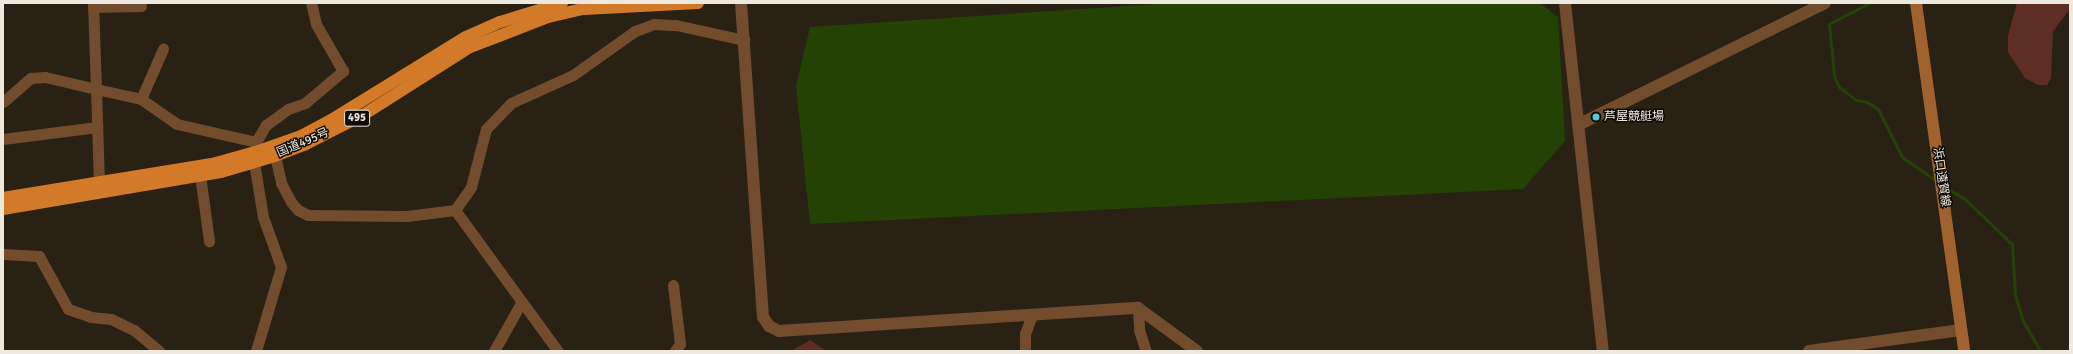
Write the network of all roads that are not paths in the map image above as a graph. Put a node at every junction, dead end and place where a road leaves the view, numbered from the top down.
1 (311, 3) edge
2 (562, 3) edge
3 (698, 3) edge
4 (741, 3) edge
5 (1565, 3) edge
6 (1825, 3) edge
7 (1916, 3) edge
8 (93, 5) edge
9 (141, 6) dead end
10 (744, 40) junction
11 (163, 49) dead end
12 (96, 89) junction
13 (141, 99) junction
14 (3, 102) edge
15 (1580, 124) junction
16 (97, 127) junction
17 (3, 139) edge
18 (257, 152) junction
19 (275, 156) junction
20 (200, 175) junction
21 (99, 182) junction
22 (3, 198) edge
23 (3, 209) edge
24 (456, 210) junction
25 (209, 242) dead end
26 (3, 254) edge
27 (673, 285) dead end
28 (521, 303) junction
29 (1138, 308) junction
30 (1032, 315) junction
31 (1961, 330) junction
32 (159, 351) edge
33 (256, 351) edge
34 (494, 351) edge
35 (558, 351) edge
36 (675, 351) edge
37 (1025, 351) edge
38 (1146, 351) edge
39 (1197, 351) edge
40 (1603, 351) edge
41 (1809, 351) edge
42 (1964, 351) edge

1 - 18 street
2 - 18 highway, 国道495号 / 495
3 - 19 highway, 国道495号 / 495
4 - 10 street
5 - 15 street
6 - 15 street
7 - 31 main road, 浜口遠賀線
8 - 9 street
8 - 12 street
10 - 24 street
10 - 30 street
11 - 13 street
12 - 13 street
12 - 14 street
12 - 16 street
13 - 18 street
15 - 40 street
16 - 17 street
16 - 21 street
18 - 19 highway, 国道495号 / 495
18 - 20 highway, 国道495号 / 495
18 - 21 highway, 国道495号 / 495
18 - 33 street
19 - 24 street
20 - 23 highway, 国道495号 / 495
20 - 25 street
21 - 22 highway, 国道495号 / 495
24 - 28 street
26 - 32 street
27 - 36 street
28 - 34 street
28 - 35 street
29 - 30 street
29 - 38 street
29 - 39 street
30 - 37 street
31 - 41 street
31 - 42 main road, 浜口遠賀線

